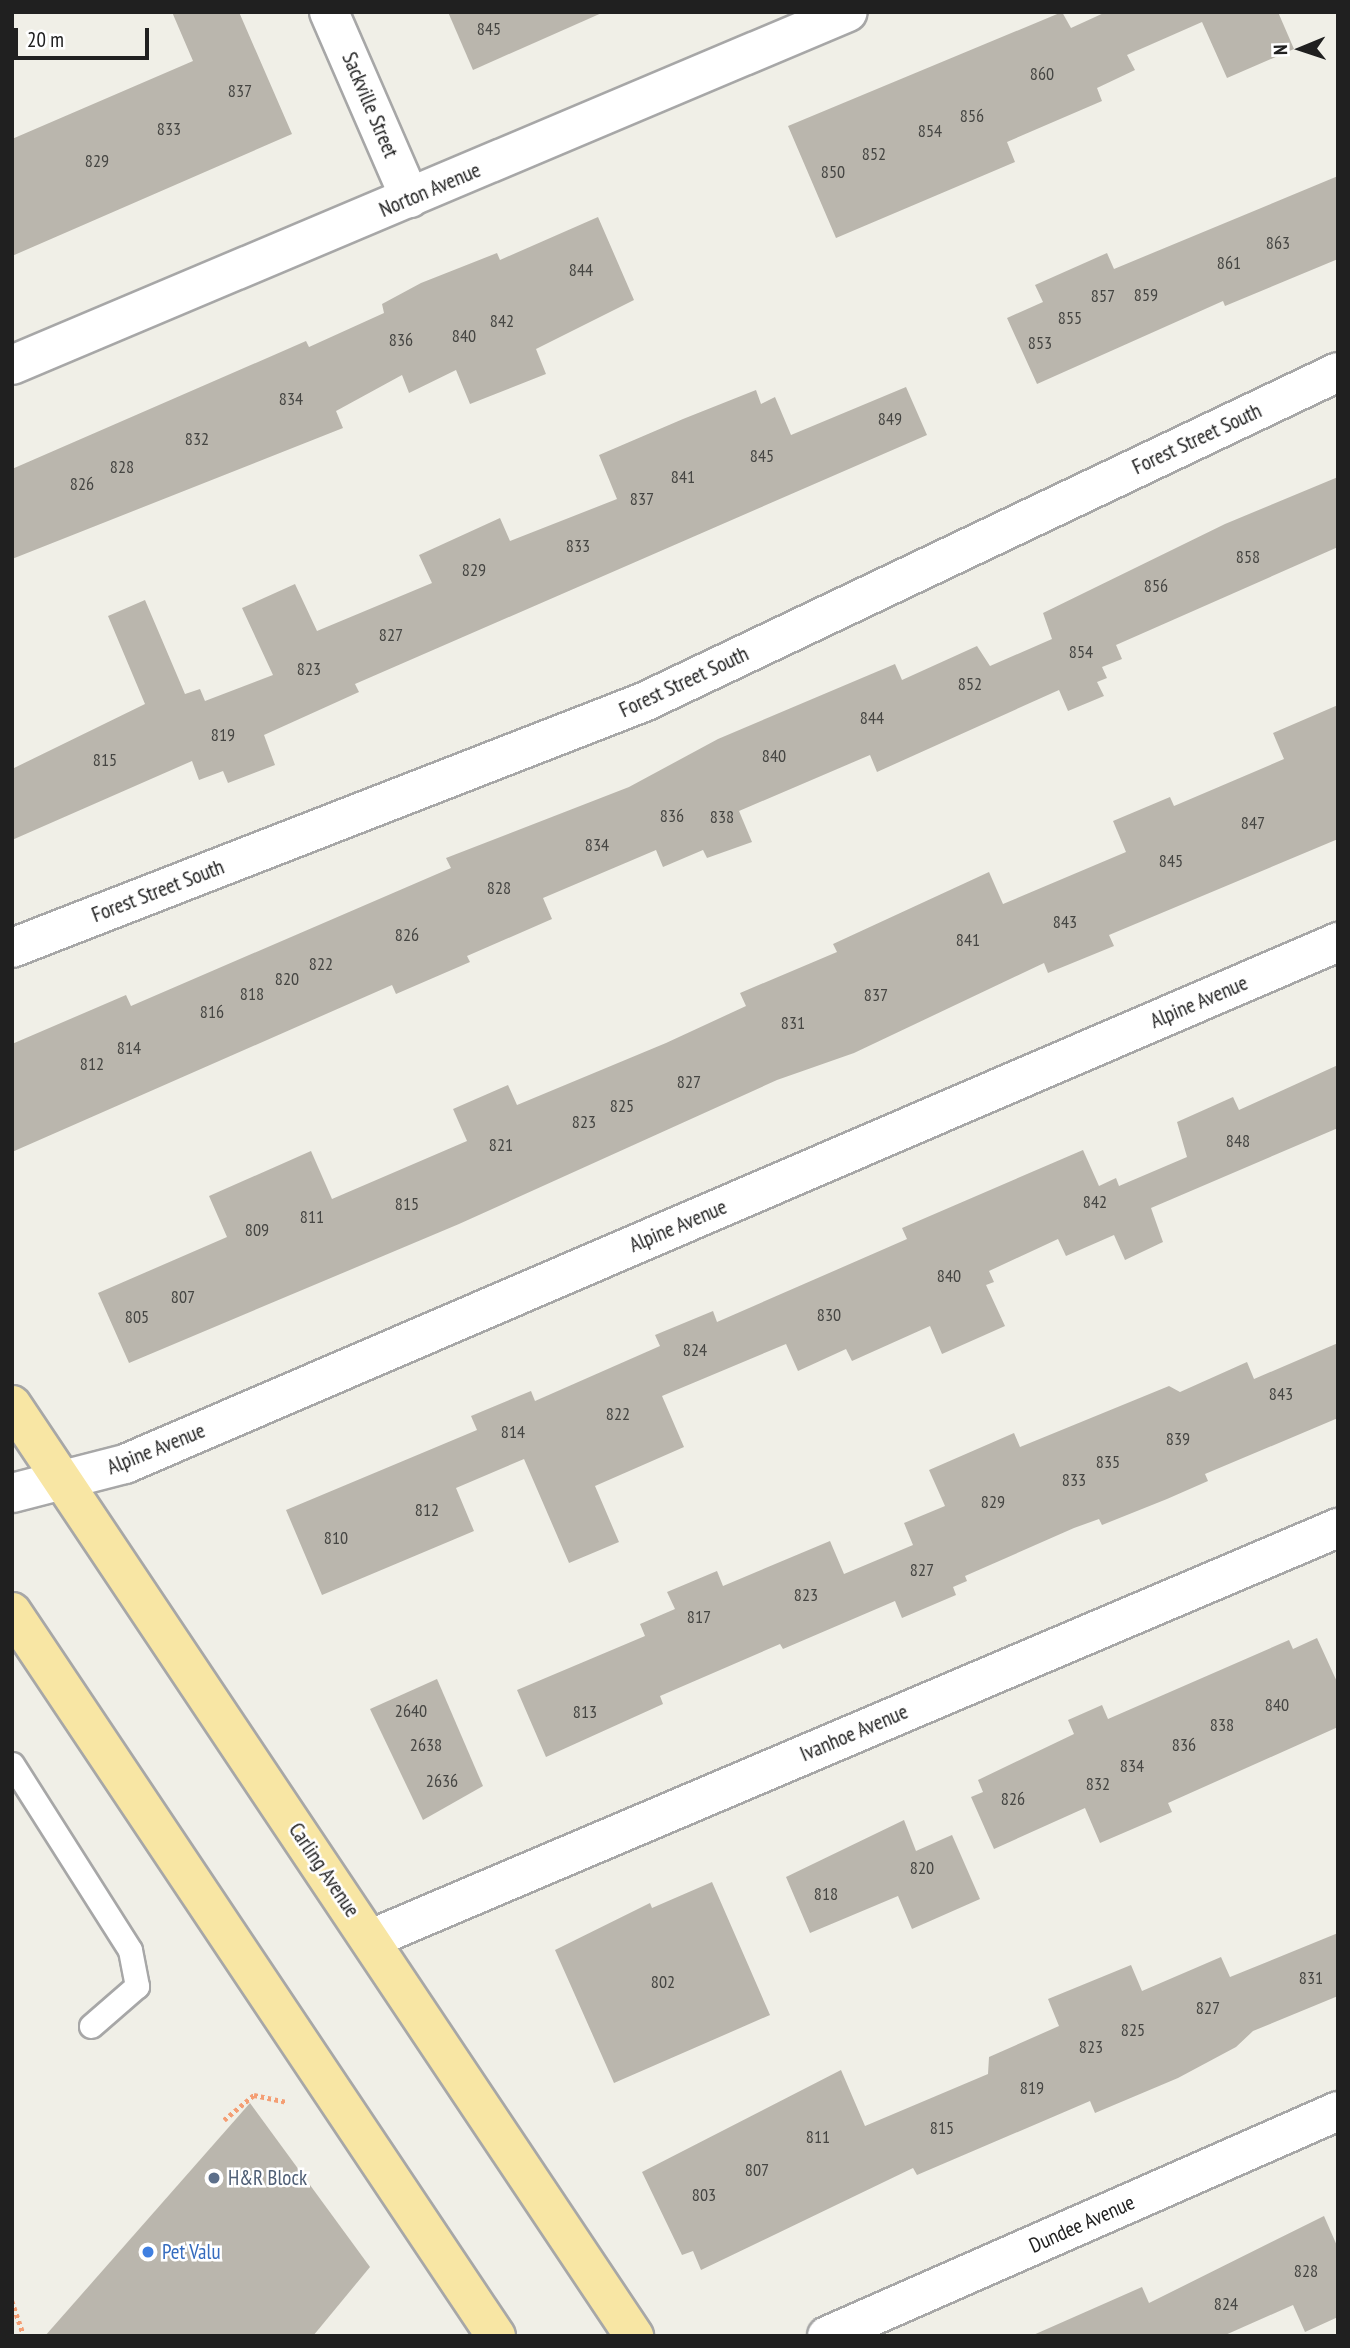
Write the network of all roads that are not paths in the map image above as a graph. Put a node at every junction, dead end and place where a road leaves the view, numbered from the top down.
1 (329, 12) edge
2 (848, 12) edge
3 (410, 198) junction
4 (12, 365) edge
5 (1338, 372) edge
6 (1338, 942) edge
7 (12, 948) edge
8 (12, 1405) edge
9 (63, 1483) junction
10 (12, 1493) edge
11 (1338, 1528) edge
12 (12, 1612) edge
13 (12, 1764) edge
14 (371, 1939) junction
15 (91, 2026) dead end
16 (1338, 2111) edge
17 (496, 2336) edge
18 (635, 2336) edge
19 (827, 2336) edge

1 - 3 street, Sackville Street
2 - 3 street, Norton Avenue
3 - 4 street, Norton Avenue
5 - 7 street, Forest Street South
6 - 9 street, Alpine Avenue
8 - 9 main road, Carling Avenue
9 - 10 street, Alpine Avenue
9 - 14 main road, Carling Avenue
11 - 14 street, Ivanhoe Avenue
12 - 17 main road
13 - 15 lane
14 - 18 main road, Carling Avenue
16 - 19 street, Dundee Avenue

